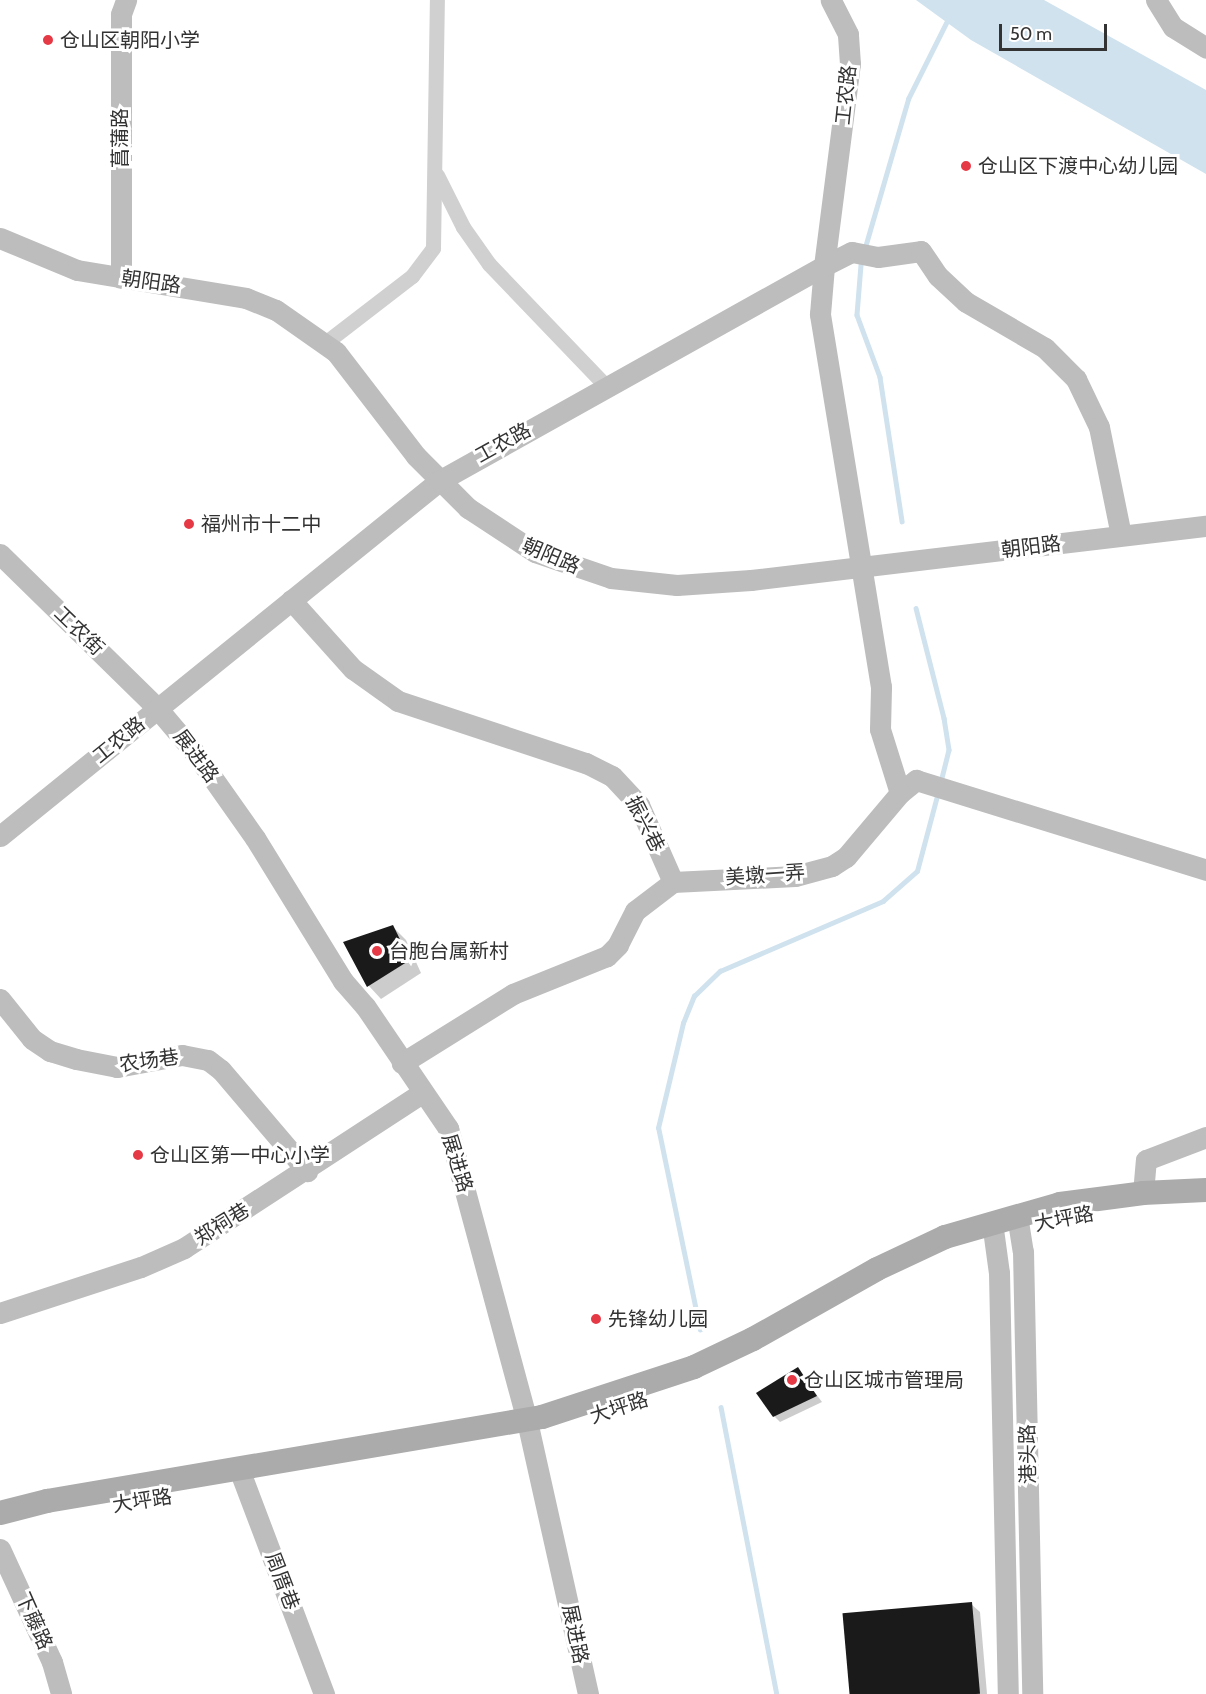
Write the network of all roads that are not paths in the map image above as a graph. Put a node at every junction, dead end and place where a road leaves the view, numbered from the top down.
1 (126, 0) edge
2 (437, 0) edge
3 (1156, 0) edge
4 (838, 2) edge
5 (1206, 48) edge
6 (434, 170) junction
7 (0, 238) edge
8 (824, 266) junction
9 (121, 278) junction
10 (325, 343) junction
11 (607, 387) junction
12 (438, 481) junction
13 (1206, 526) edge
14 (1120, 535) junction
15 (0, 554) edge
16 (862, 567) junction
17 (291, 600) junction
18 (157, 708) junction
19 (900, 793) junction
20 (0, 836) edge
21 (1206, 870) edge
22 (673, 882) junction
23 (0, 999) edge
24 (402, 1063) junction
25 (423, 1092) junction
26 (1206, 1137) edge
27 (307, 1171) junction
28 (1206, 1190) edge
29 (1143, 1192) junction
30 (1206, 1205) edge
31 (1019, 1221) junction
32 (993, 1228) junction
33 (0, 1313) edge
34 (529, 1427) junction
35 (242, 1476) junction
36 (0, 1514) edge
37 (0, 1550) edge
38 (61, 1694) edge
39 (324, 1694) edge
40 (588, 1694) edge
41 (1008, 1694) edge
42 (1032, 1694) edge

1 - 9 street, 菖蒲路
2 - 6 street
3 - 5 street
4 - 8 street, 工农路
6 - 10 street
6 - 11 street
7 - 9 street, 朝阳路
8 - 11 street, 工农路
8 - 14 street
8 - 16 street
9 - 10 street, 朝阳路
10 - 12 street, 朝阳路
11 - 12 street, 工农路
12 - 16 street, 朝阳路
12 - 17 street, 工农路
13 - 14 street, 朝阳路
14 - 16 street, 朝阳路
15 - 18 street, 工农街
16 - 19 street
17 - 18 street, 工农路
17 - 22 street, 振兴巷
18 - 20 street, 工农路
18 - 24 street, 展进路
19 - 21 street, 美墩一弄
19 - 22 street, 美墩一弄
22 - 24 street
23 - 27 street, 农场巷
24 - 25 street, 展进路
25 - 27 street, 郑祠巷
25 - 34 street, 展进路
26 - 29 street
27 - 33 street, 郑祠巷
28 - 29 main road
29 - 31 main road
30 - 31 main road, 大坪路
31 - 32 main road, 大坪路
31 - 42 street, 港头路
32 - 34 main road, 大坪路
32 - 41 street, 港头路
34 - 35 main road, 大坪路
34 - 40 street, 展进路
35 - 36 main road, 大坪路
35 - 39 street, 周厝巷
37 - 38 street, 下藤路

